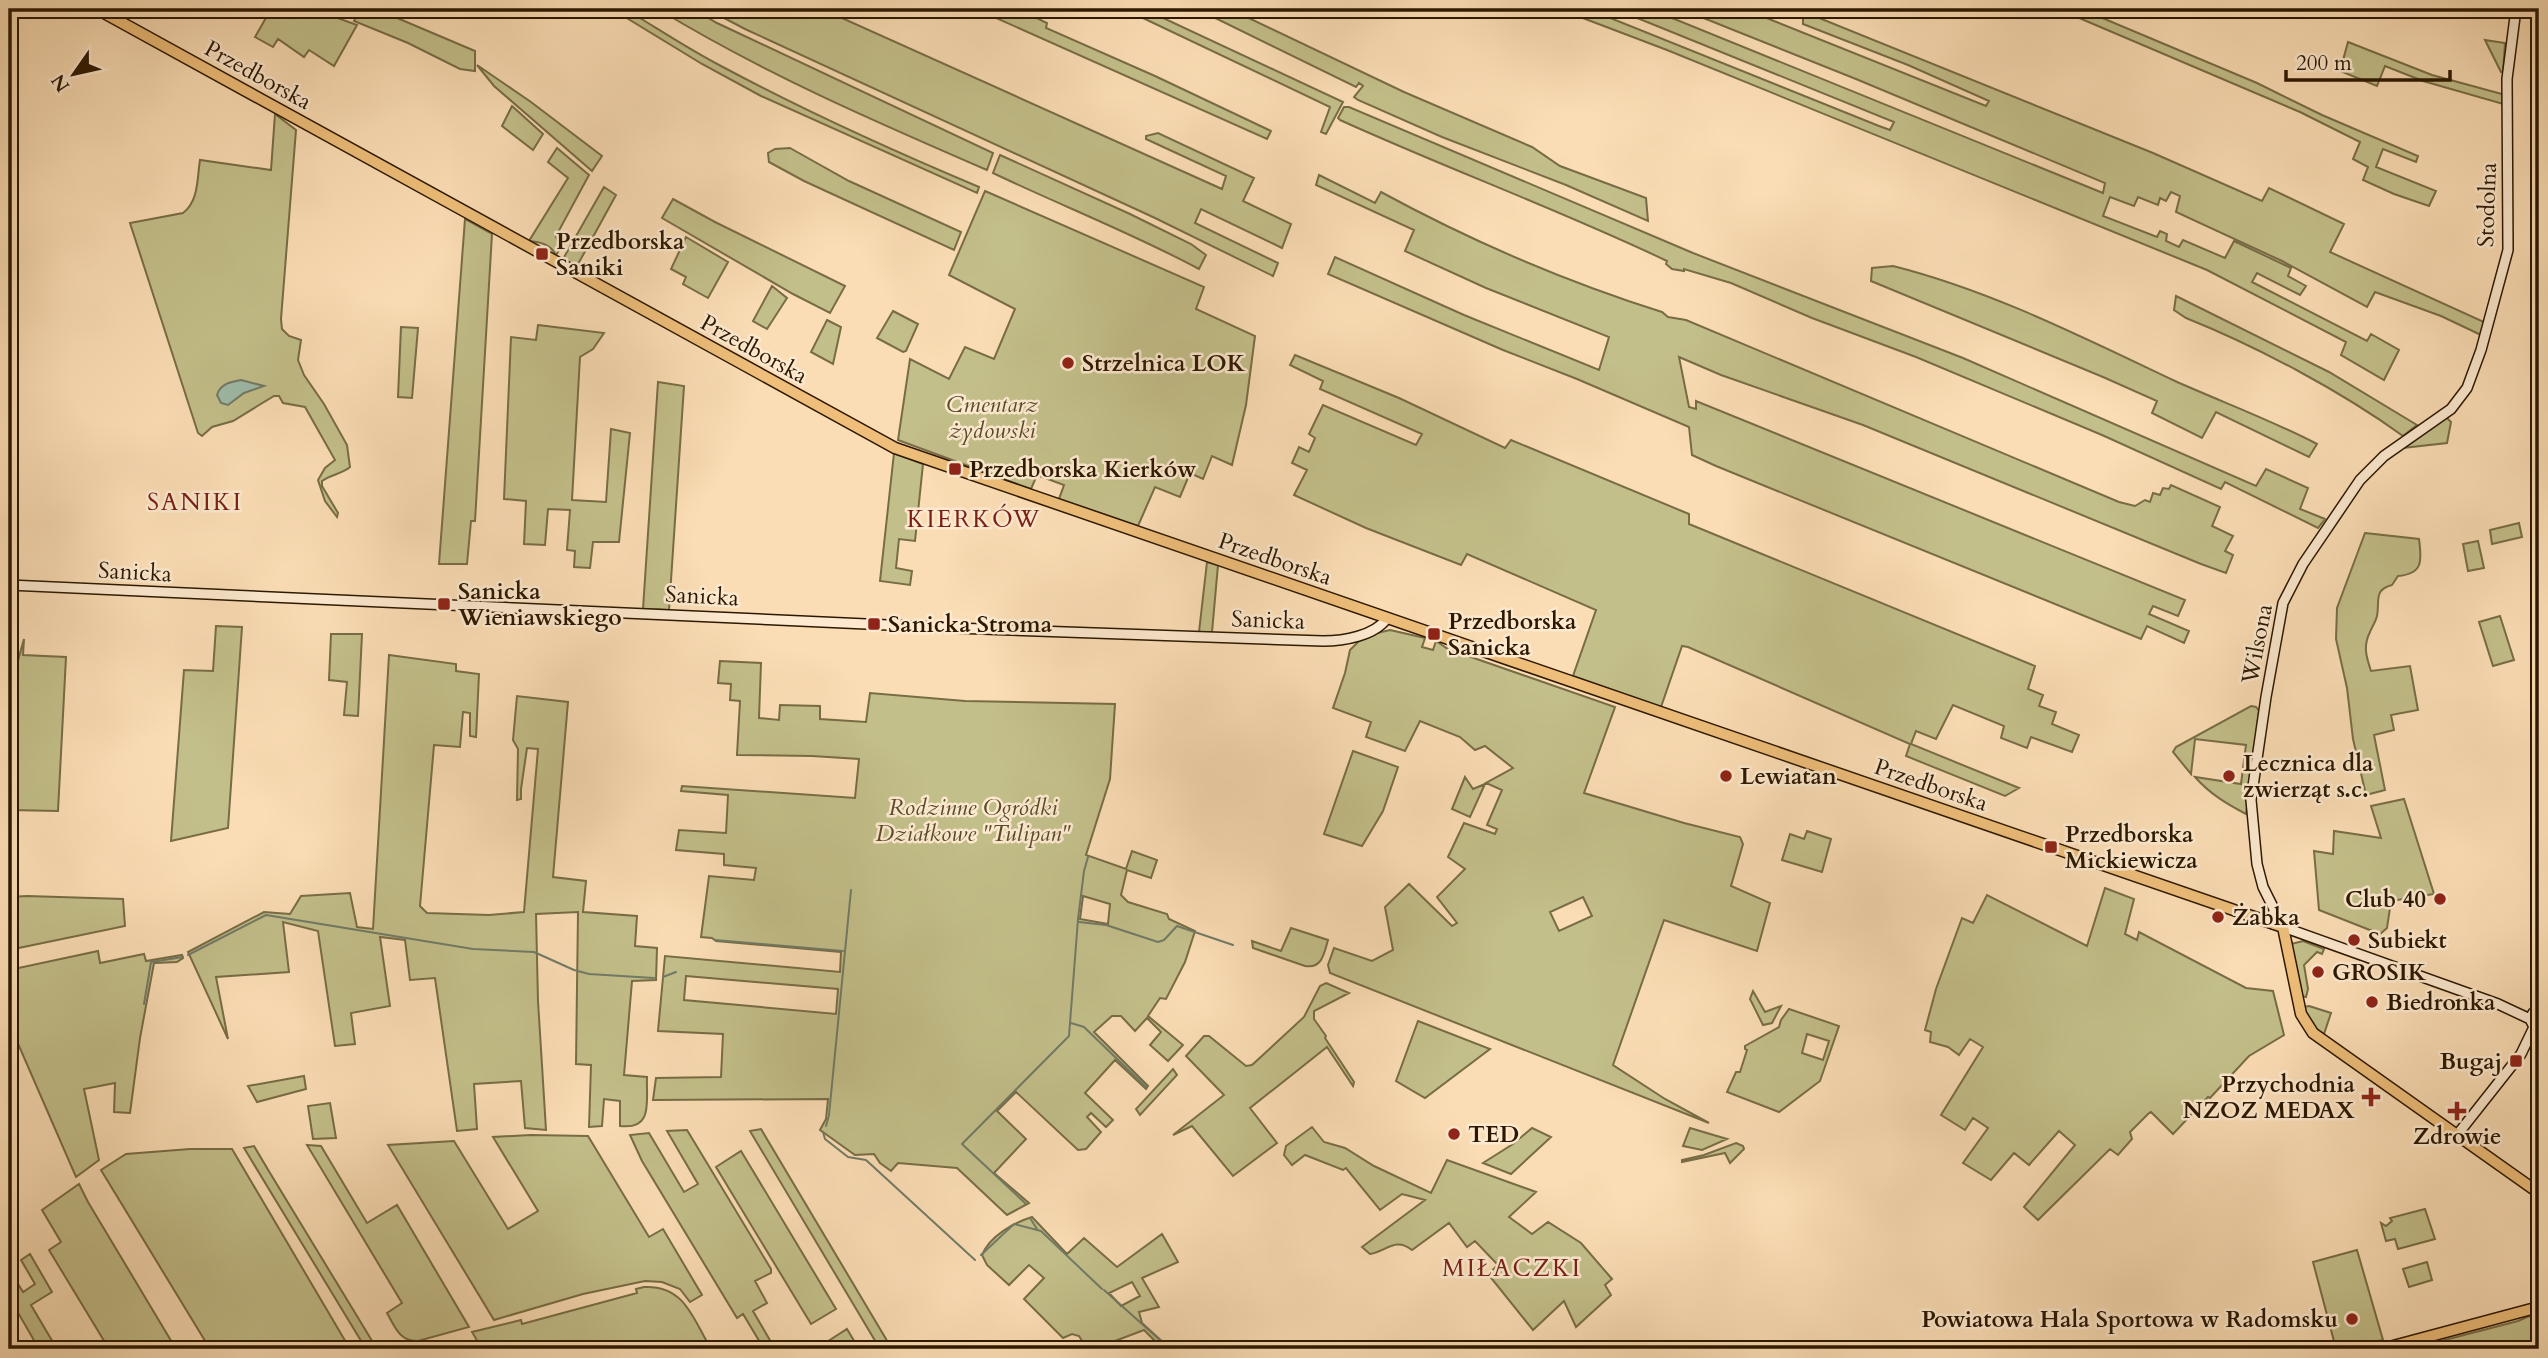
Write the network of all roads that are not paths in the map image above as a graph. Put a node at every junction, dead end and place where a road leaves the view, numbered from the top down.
1 (97, 9) edge
2 (2516, 9) edge
3 (2463, 396) joint
4 (9, 585) edge
5 (1387, 618) junction
6 (2278, 925) junction
7 (2536, 1022) edge
8 (2457, 1135) junction
9 (2539, 1193) edge
10 (2539, 1307) edge
11 (2382, 1349) edge

1 - 5 main road, Przedborska
2 - 3 street, Stodolna
3 - 6 street, Wilsona
4 - 5 street, Sanicka
5 - 6 main road, Przedborska
6 - 7 street, Przedborska
6 - 8 main road
7 - 8 street
8 - 9 main road
10 - 11 main road

